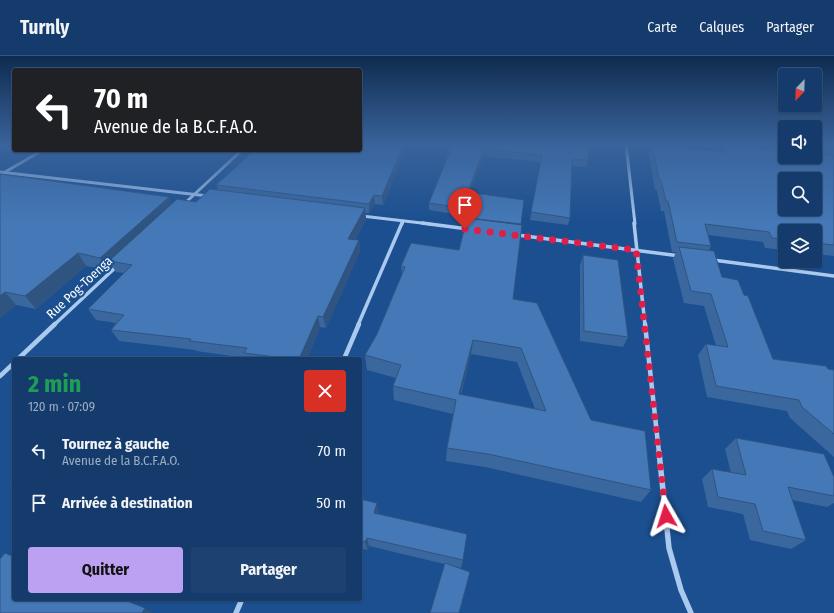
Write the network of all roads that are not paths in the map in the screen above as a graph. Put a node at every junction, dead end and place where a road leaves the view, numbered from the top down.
1 (10, 170) edge
2 (220, 170) edge
3 (628, 170) edge
4 (0, 172) edge
5 (5, 173) junction
6 (194, 194) junction
7 (210, 196) edge
8 (183, 205) edge
9 (356, 215) edge
10 (403, 221) junction
11 (473, 230) edge
12 (512, 235) edge
13 (636, 250) junction
14 (684, 256) edge
15 (707, 259) edge
16 (120, 263) edge
17 (834, 276) edge
18 (20, 357) edge
19 (345, 357) edge
20 (12, 365) edge
21 (0, 376) edge
22 (241, 601) edge
23 (236, 613) edge
24 (690, 613) edge

1 - 5 street
2 - 6 street
3 - 13 street
4 - 5 street
5 - 6 street
6 - 7 street
6 - 8 street
9 - 10 street
10 - 11 street
10 - 19 street
12 - 13 street
13 - 14 street
13 - 24 street
15 - 17 street
16 - 18 street, Rue Pog-Toenga
20 - 21 street
22 - 23 street

